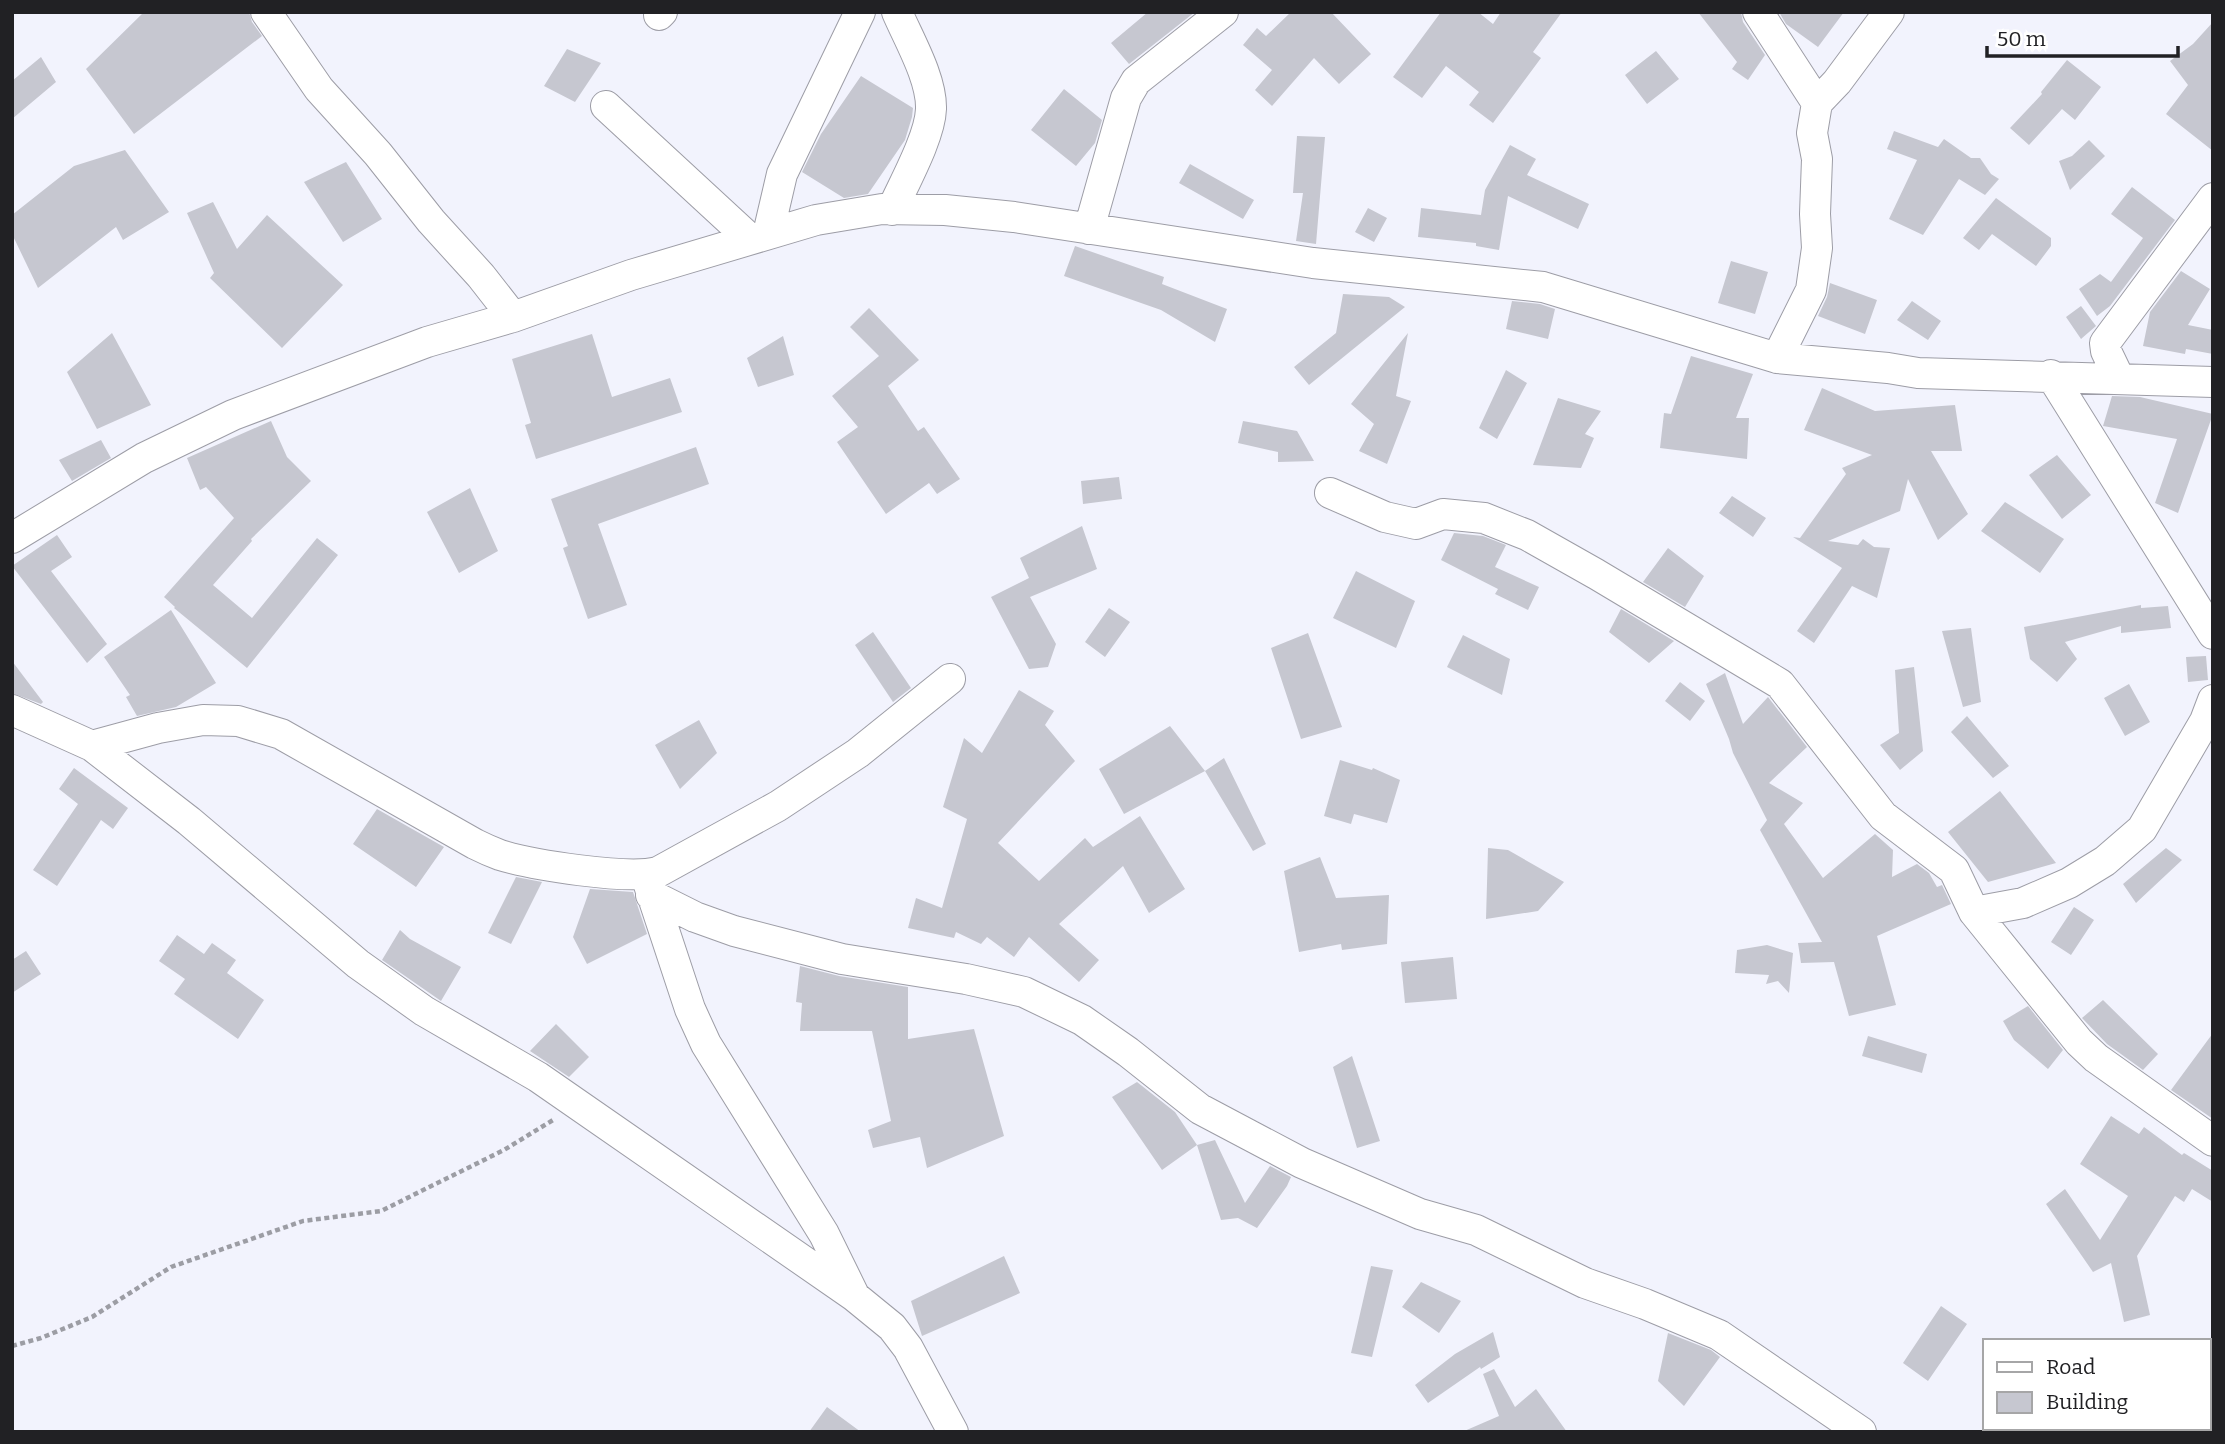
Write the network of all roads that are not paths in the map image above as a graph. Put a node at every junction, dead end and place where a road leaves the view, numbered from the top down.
1 (266, 12) edge
2 (860, 12) edge
3 (897, 12) edge
4 (1223, 12) edge
5 (1758, 12) edge
6 (1889, 12) edge
7 (1817, 103) junction
8 (606, 106) dead end
9 (2213, 198) edge
10 (892, 209) junction
11 (1089, 229) junction
12 (759, 236) junction
13 (513, 317) junction
14 (1777, 358) junction
15 (2052, 375) junction
16 (2119, 378) junction
17 (2213, 382) edge
18 (1330, 493) dead end
19 (12, 538) edge
20 (2213, 634) edge
21 (950, 679) dead end
22 (2213, 700) edge
23 (12, 710) edge
24 (92, 746) junction
25 (649, 885) junction
26 (1974, 912) junction
27 (2213, 1141) edge
28 (854, 1296) junction
29 (953, 1432) edge
30 (1861, 1432) edge

1 - 13 street
2 - 12 street
3 - 10 street
4 - 11 street
5 - 7 street
6 - 7 street
7 - 14 street
8 - 12 street
9 - 16 street
10 - 11 street
10 - 12 street
11 - 14 street
12 - 13 street
13 - 19 street
14 - 15 street
15 - 16 street
15 - 20 street
16 - 17 street
18 - 26 street
21 - 25 street
22 - 26 street
23 - 24 street
24 - 25 street
24 - 28 street
25 - 28 street
25 - 30 street
26 - 27 street
28 - 29 street

